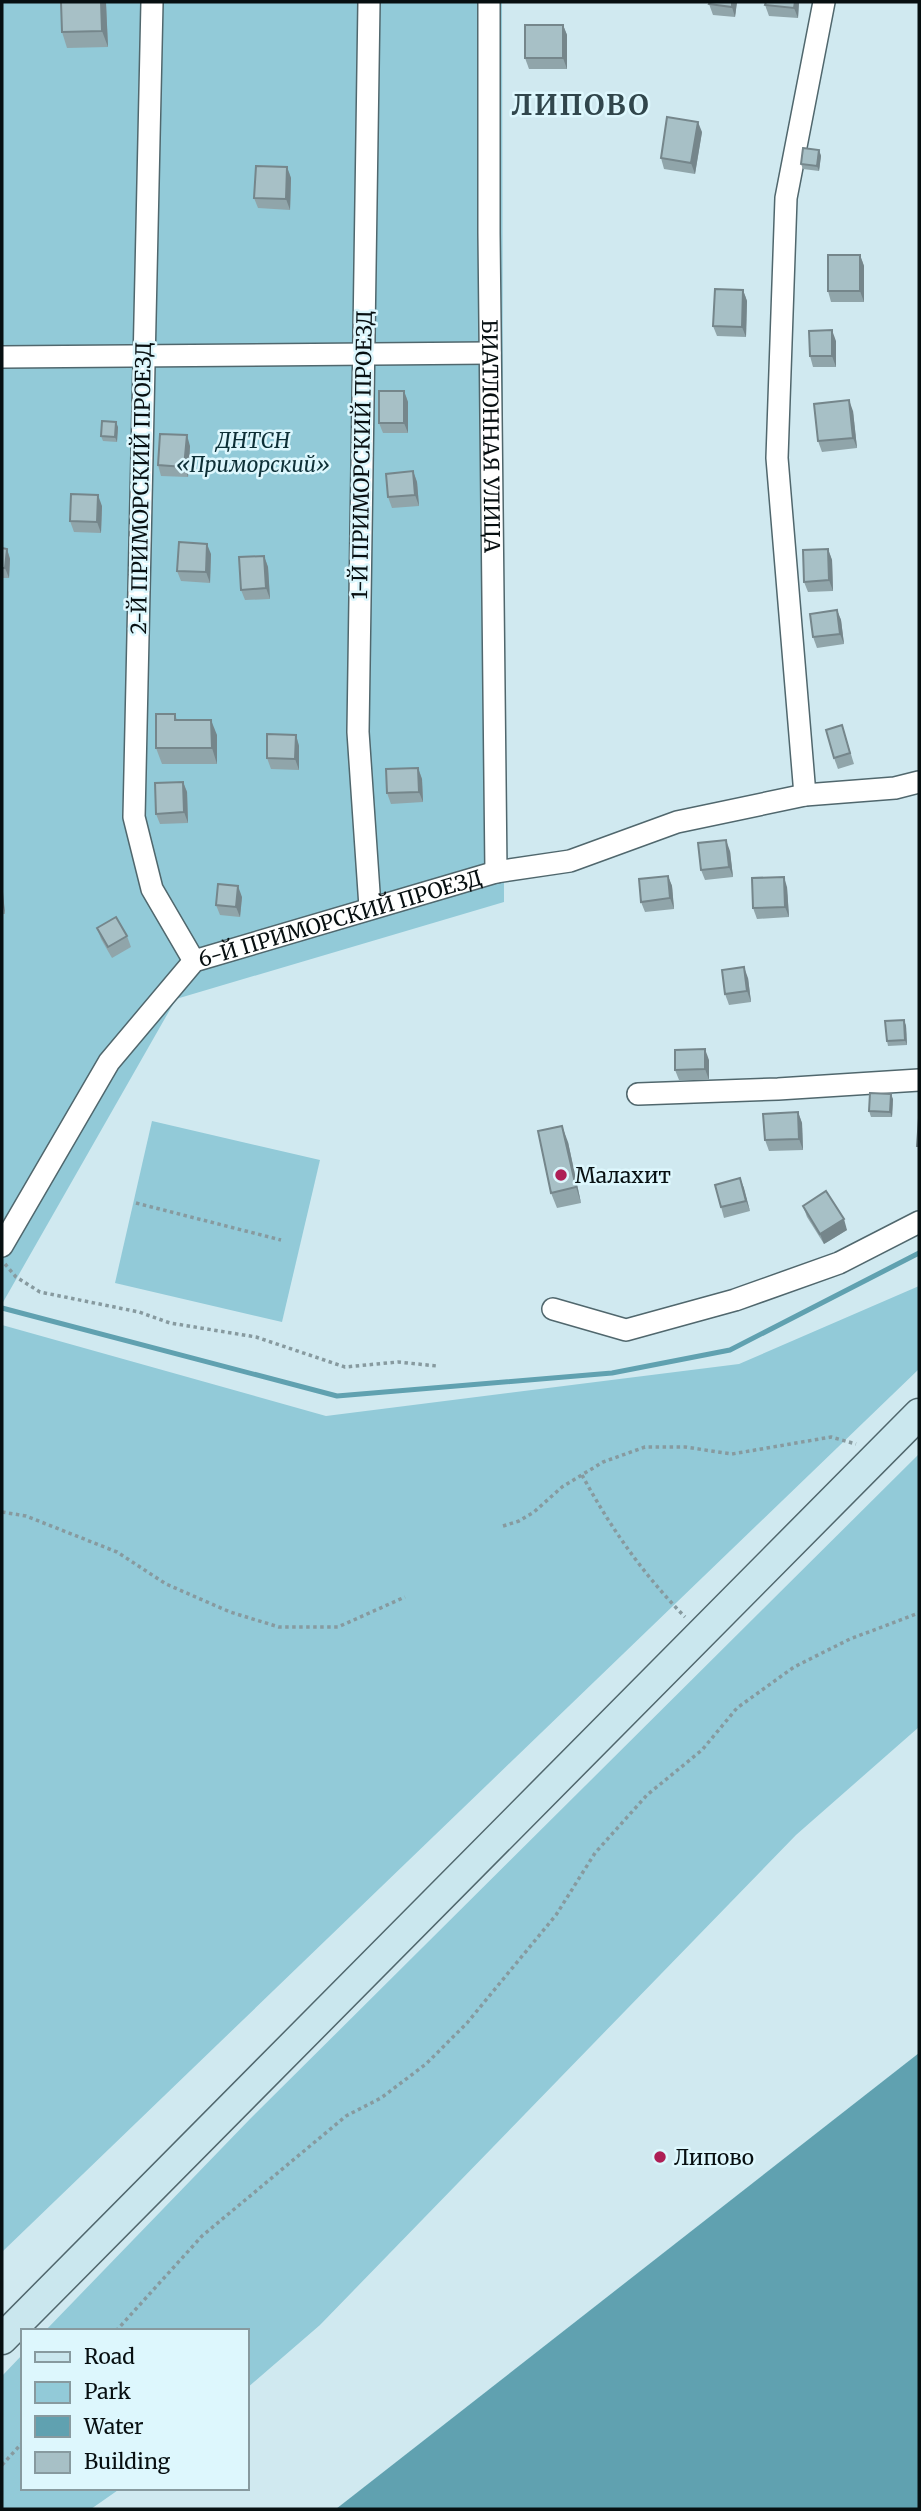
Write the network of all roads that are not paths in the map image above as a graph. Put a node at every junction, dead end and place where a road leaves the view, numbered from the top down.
1 (152, 2) edge
2 (369, 2) edge
3 (489, 2) edge
4 (824, 2) edge
5 (490, 353) junction
6 (143, 355) junction
7 (363, 355) junction
8 (2, 357) edge
9 (919, 782) edge
10 (805, 795) junction
11 (496, 872) junction
12 (370, 907) junction
13 (194, 961) junction
14 (919, 1080) edge
15 (638, 1094) dead end
16 (919, 1222) edge
17 (2, 1246) edge
18 (553, 1309) dead end
19 (919, 1414) edge
20 (2, 2339) edge

1 - 6 street, 2-Й ПРИМОРСКИЙ ПРОЕЗД
2 - 7 street, 1-Й ПРИМОРСКИЙ ПРОЕЗД
3 - 5 street, БИАТЛОННАЯ УЛИЦА
4 - 10 street
5 - 7 street
5 - 11 street, БИАТЛОННАЯ УЛИЦА
6 - 7 street
6 - 8 street
6 - 13 street, 2-Й ПРИМОРСКИЙ ПРОЕЗД
7 - 12 street, 1-Й ПРИМОРСКИЙ ПРОЕЗД
9 - 10 street, 6-Й ПРИМОРСКИЙ ПРОЕЗД
10 - 11 street, 6-Й ПРИМОРСКИЙ ПРОЕЗД
11 - 12 street, 6-Й ПРИМОРСКИЙ ПРОЕЗД
12 - 13 street, 6-Й ПРИМОРСКИЙ ПРОЕЗД
13 - 17 street, 6-Й ПРИМОРСКИЙ ПРОЕЗД
14 - 15 street
16 - 18 street
19 - 20 main road

